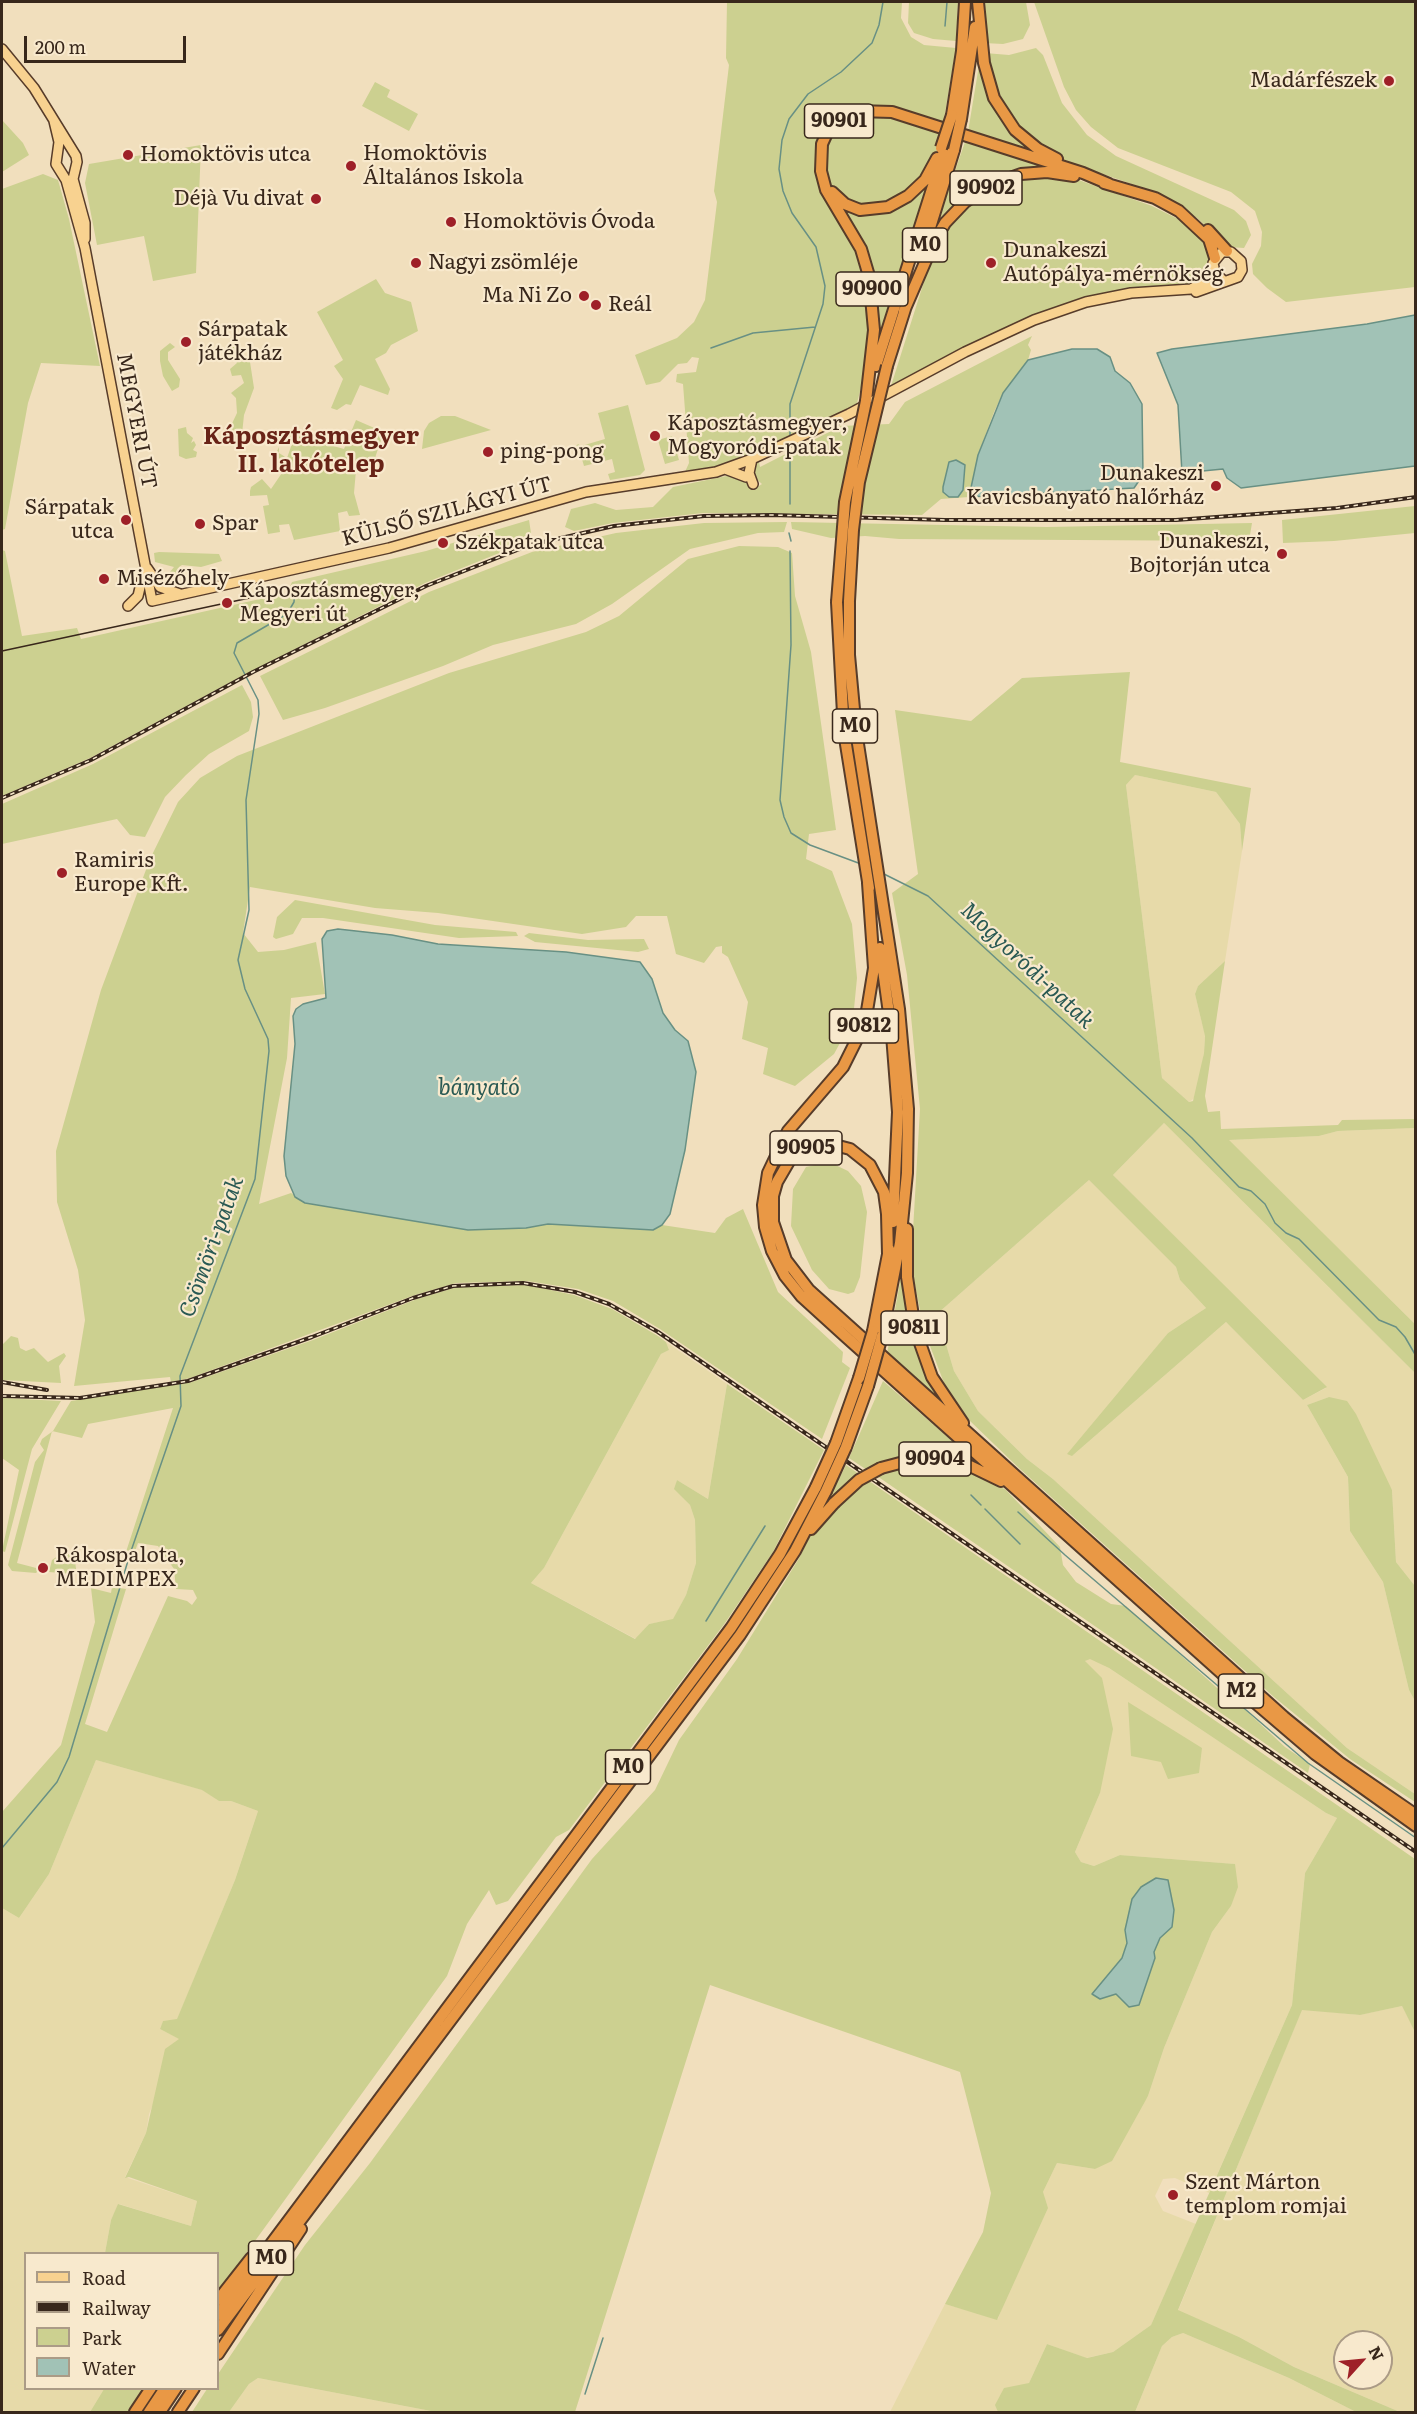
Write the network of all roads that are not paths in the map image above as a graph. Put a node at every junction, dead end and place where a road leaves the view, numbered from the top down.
1 (965, 2) edge
2 (977, 2) edge
3 (973, 38) junction
4 (2, 49) edge
5 (973, 52) junction
6 (54, 121) junction
7 (946, 148) junction
8 (72, 152) junction
9 (60, 153) junction
10 (74, 169) junction
11 (62, 171) junction
12 (821, 171) junction
13 (1108, 181) junction
14 (85, 248) junction
15 (1227, 251) junction
16 (1214, 263) junction
17 (1224, 280) junction
18 (1106, 298) junction
19 (904, 311) junction
20 (878, 367) junction
21 (752, 459) junction
22 (725, 469) junction
23 (144, 564) junction
24 (181, 595) junction
25 (152, 601) joint
26 (128, 606) dead end
27 (868, 883) junction
28 (907, 1173) junction
29 (888, 1254) junction
30 (877, 1334) junction
31 (873, 1354) junction
32 (841, 1445) junction
33 (995, 1459) junction
34 (821, 1489) junction
35 (1035, 1506) junction
36 (795, 1551) junction
37 (1416, 1815) edge
38 (1416, 1826) edge
39 (324, 2187) junction
40 (297, 2209) junction
41 (219, 2299) edge
42 (219, 2314) edge
43 (219, 2329) edge
44 (219, 2352) edge
45 (150, 2390) edge
46 (164, 2390) edge
47 (175, 2390) edge
48 (193, 2390) edge
49 (135, 2412) edge
50 (149, 2412) edge
51 (160, 2412) edge
52 (178, 2412) edge

1 - 3 highway
2 - 3 highway
3 - 5 highway
3 - 5 highway
4 - 6 main road, MEGYERI ÚT
5 - 7 highway, bridge
5 - 13 highway
6 - 8 main road, MEGYERI ÚT
6 - 9 main road, MEGYERI ÚT
7 - 12 highway
7 - 19 highway, M0
7 - 20 highway, M0
8 - 9 main road
8 - 10 main road, MEGYERI ÚT
9 - 11 main road, MEGYERI ÚT
10 - 11 main road
10 - 14 main road, MEGYERI ÚT
11 - 14 main road, MEGYERI ÚT
12 - 13 highway, 90901
12 - 20 highway, 90900
13 - 15 highway, 90901
13 - 16 highway, 90901
13 - 19 highway, 90902
14 - 23 main road, MEGYERI ÚT
15 - 16 main road
15 - 17 main road
16 - 17 main road
16 - 18 main road
17 - 18 main road
18 - 21 main road, KÜLSŐ SZILÁGYI ÚT
19 - 20 highway, M0
20 - 27 highway, M0, bridge
20 - 28 highway, M0, bridge
21 - 22 main road, KÜLSŐ SZILÁGYI ÚT
21 - 22 main road
22 - 24 main road, KÜLSŐ SZILÁGYI ÚT
23 - 24 main road
23 - 25 main road, MEGYERI ÚT
23 - 26 main road
24 - 25 main road, KÜLSŐ SZILÁGYI ÚT
27 - 29 highway, M0
27 - 31 highway, 90812
28 - 30 highway, M0
28 - 33 highway, 90811
29 - 30 highway, M0
29 - 31 highway, 90905
30 - 32 highway, M0, bridge
30 - 32 highway, M0, bridge
31 - 33 highway, M2
31 - 35 highway, M2
32 - 34 highway, M0, bridge
33 - 37 highway, M2
34 - 36 highway, M0
34 - 40 highway, M0
35 - 36 highway, 90904, bridge
35 - 38 highway, M2
36 - 39 highway, M0
39 - 43 highway, M0
39 - 44 highway
40 - 41 highway
40 - 42 highway, M0
45 - 49 highway
46 - 50 highway
47 - 51 highway
48 - 52 highway

